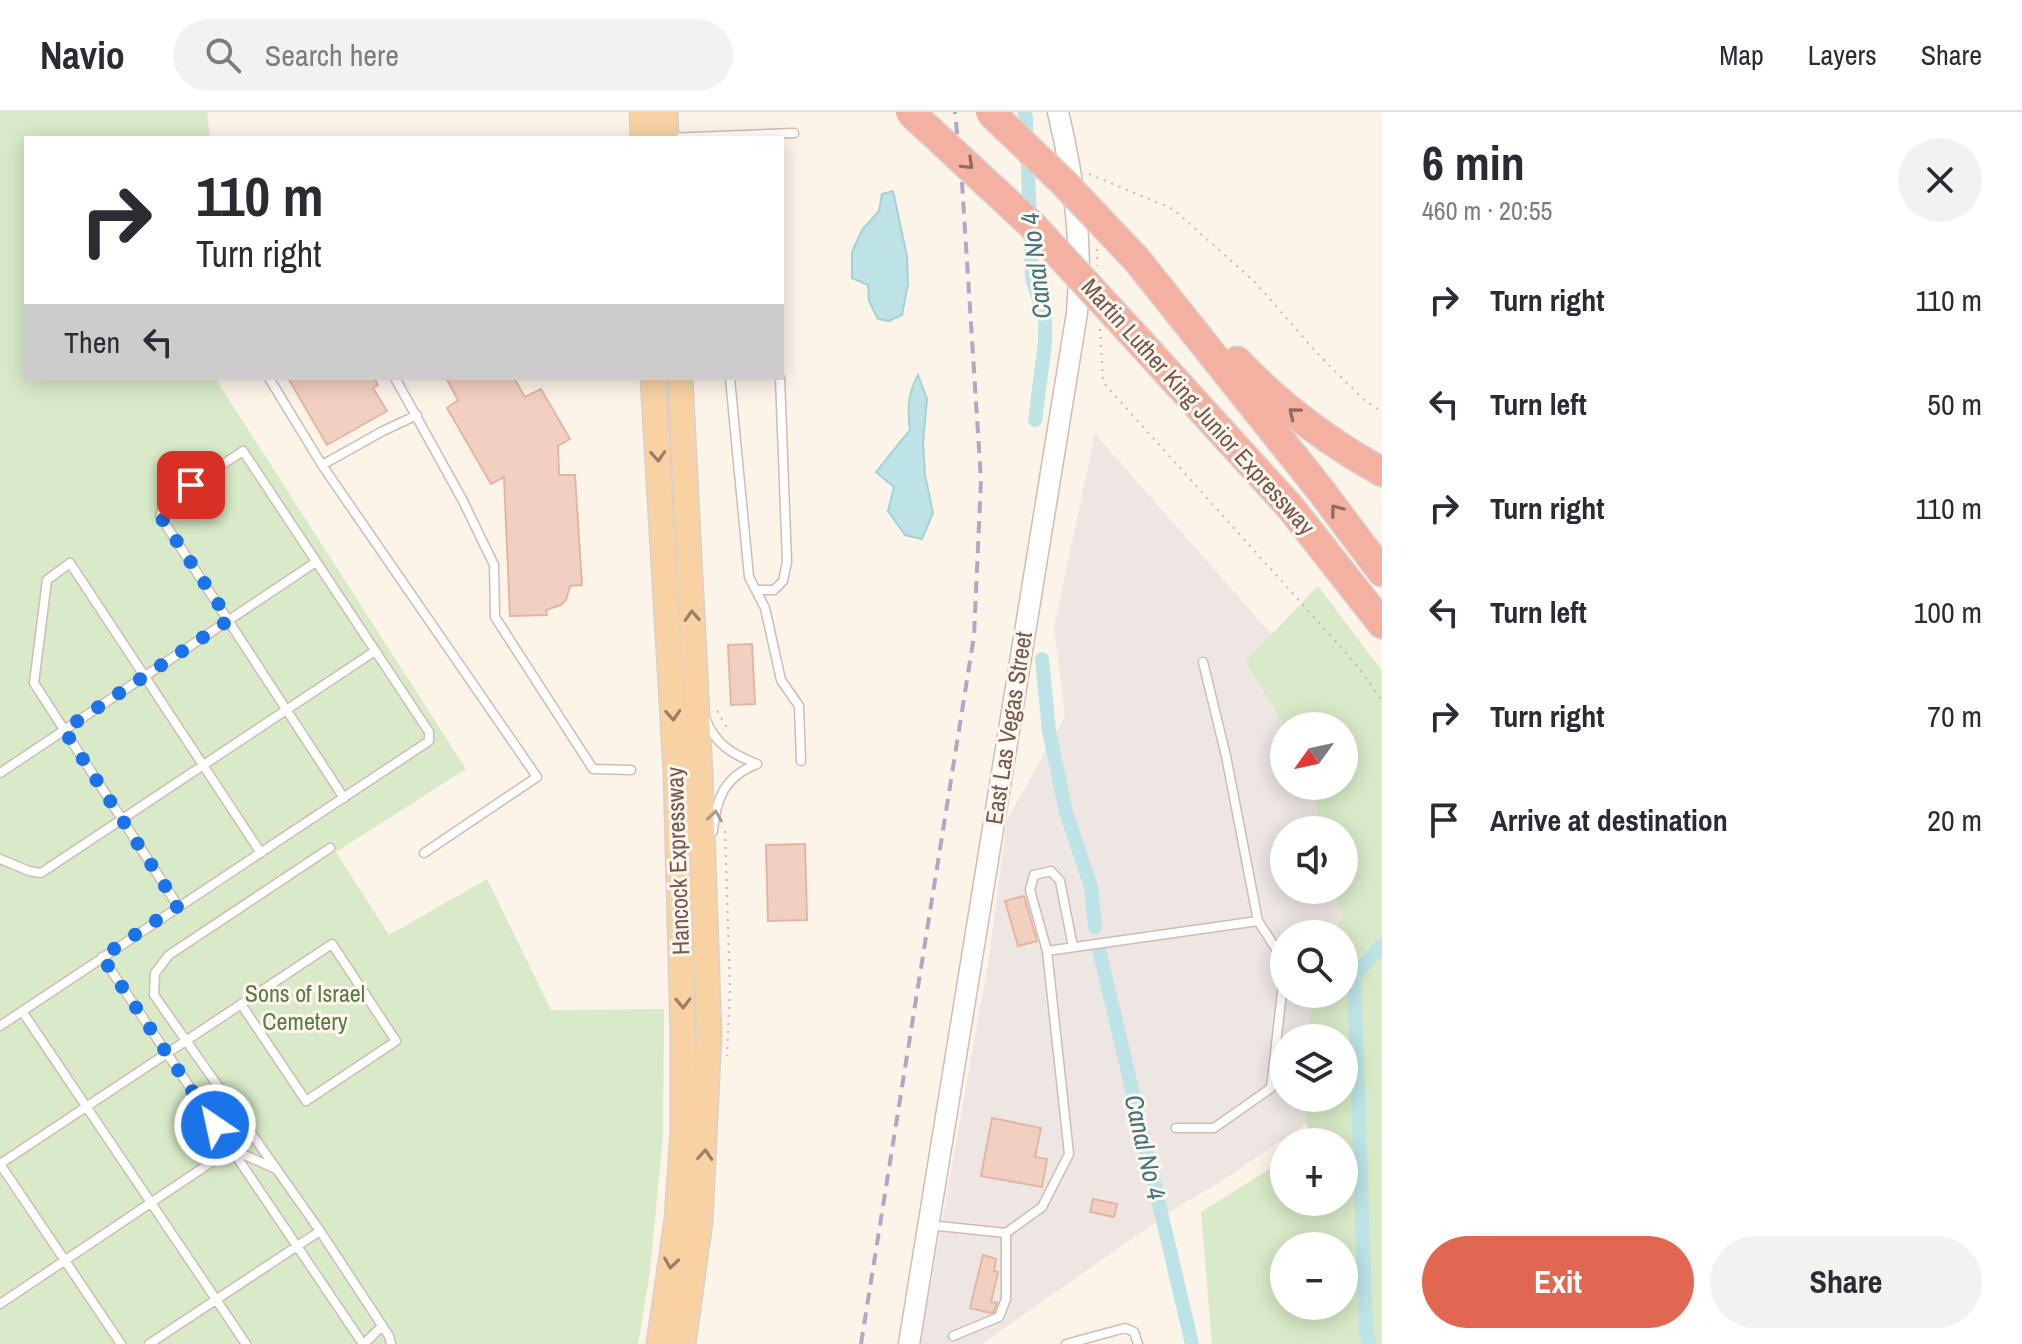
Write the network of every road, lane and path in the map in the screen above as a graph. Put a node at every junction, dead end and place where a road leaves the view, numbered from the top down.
1 (642, 112) edge
2 (665, 112) edge
3 (910, 112) edge
4 (990, 112) edge
5 (1058, 112) edge
6 (794, 133) dead end
7 (643, 136) edge
8 (665, 136) edge
9 (750, 136) edge
10 (1071, 167) junction
11 (1096, 239) dead end
12 (1137, 260) junction
13 (1098, 271) dead end
14 (1100, 318) dead end
15 (270, 380) edge
16 (396, 380) edge
17 (653, 380) edge
18 (680, 380) edge
19 (730, 380) edge
20 (780, 380) edge
21 (1382, 412) edge
22 (417, 415) junction
23 (322, 465) junction
24 (1382, 472) edge
25 (316, 562) junction
26 (1382, 572) edge
27 (756, 590) junction
28 (229, 620) junction
29 (1379, 620) edge
30 (375, 651) junction
31 (1203, 662) dead end
32 (145, 676) junction
33 (695, 678) junction
34 (1382, 701) edge
35 (287, 710) junction
36 (64, 730) junction
37 (801, 761) dead end
38 (204, 766) junction
39 (631, 770) dead end
40 (0, 773) edge
41 (344, 798) junction
42 (122, 819) junction
43 (330, 848) dead end
44 (261, 853) junction
45 (424, 853) dead end
46 (0, 859) edge
47 (178, 906) junction
48 (705, 921) junction
49 (1258, 921) junction
50 (1270, 939) edge
51 (1073, 947) junction
52 (1047, 951) junction
53 (102, 957) junction
54 (241, 1004) junction
55 (1280, 1008) edge
56 (22, 1011) junction
57 (0, 1026) edge
58 (186, 1040) junction
59 (167, 1054) junction
60 (86, 1107) junction
61 (1176, 1128) dead end
62 (231, 1149) junction
63 (0, 1164) edge
64 (277, 1169) junction
65 (151, 1203) junction
66 (929, 1225) junction
67 (320, 1231) junction
68 (1006, 1233) junction
69 (297, 1246) junction
70 (65, 1261) junction
71 (216, 1300) junction
72 (0, 1304) edge
73 (382, 1326) junction
74 (953, 1336) dead end
75 (121, 1344) edge
76 (149, 1344) edge
77 (246, 1344) edge
78 (364, 1344) edge
79 (391, 1344) edge
80 (659, 1344) edge
81 (683, 1344) edge
82 (909, 1344) edge
83 (1066, 1344) edge
84 (1138, 1344) edge

1 - 7 main road
2 - 8 main road
3 -> 29 highway, Martin Luther King Junior Expressway, bridge
4 - 12 highway, bridge
5 - 10 street, East Las Vegas Street
6 - 9 lane
10 - 21 path
10 - 66 street, East Las Vegas Street
11 - 13 path
24 -> 12 highway
26 -> 12 highway
14 - 34 path
15 - 23 lane
16 - 22 lane
17 -> 80 main road, Hancock Expressway
33 -> 18 main road, Hancock Expressway
19 - 27 lane
20 - 27 lane
22 - 23 lane
22 - 39 lane
23 - 45 lane
25 - 28 lane
25 - 28 lane
25 - 30 lane
27 - 37 lane
28 - 32 lane
28 - 35 lane
30 - 35 lane
30 - 41 lane
31 - 49 lane
32 - 36 lane
32 - 36 lane
32 - 38 lane
33 - 48 main road, Hancock Expressway
48 -> 33 lane
35 - 38 lane
35 - 41 lane
36 - 40 lane
36 - 42 lane
38 - 42 lane
38 - 44 lane
41 - 44 lane
42 - 46 lane
42 - 47 lane
43 - 58 lane
44 - 47 lane
47 - 53 lane
81 -> 48 main road, Hancock Expressway
49 - 50 lane
49 - 51 lane
51 - 52 lane
51 - 52 lane
52 - 68 lane
53 - 56 lane
53 - 59 lane
54 - 54 lane
54 - 58 lane
55 - 61 lane
56 - 57 lane
56 - 60 lane
58 - 59 lane
58 - 64 lane
59 - 60 lane
59 - 62 lane
60 - 63 lane
60 - 65 lane
62 - 64 lane
62 - 65 lane
62 - 69 lane
63 - 70 lane
64 - 67 lane
65 - 70 lane
65 - 71 lane
66 - 68 lane
66 - 82 street, East Las Vegas Street
67 - 69 lane
67 - 73 lane
68 - 74 lane
69 - 71 lane
69 - 78 lane
70 - 72 lane
70 - 75 lane
71 - 76 lane
71 - 77 lane
73 - 78 lane
73 - 79 lane
83 - 84 lane

